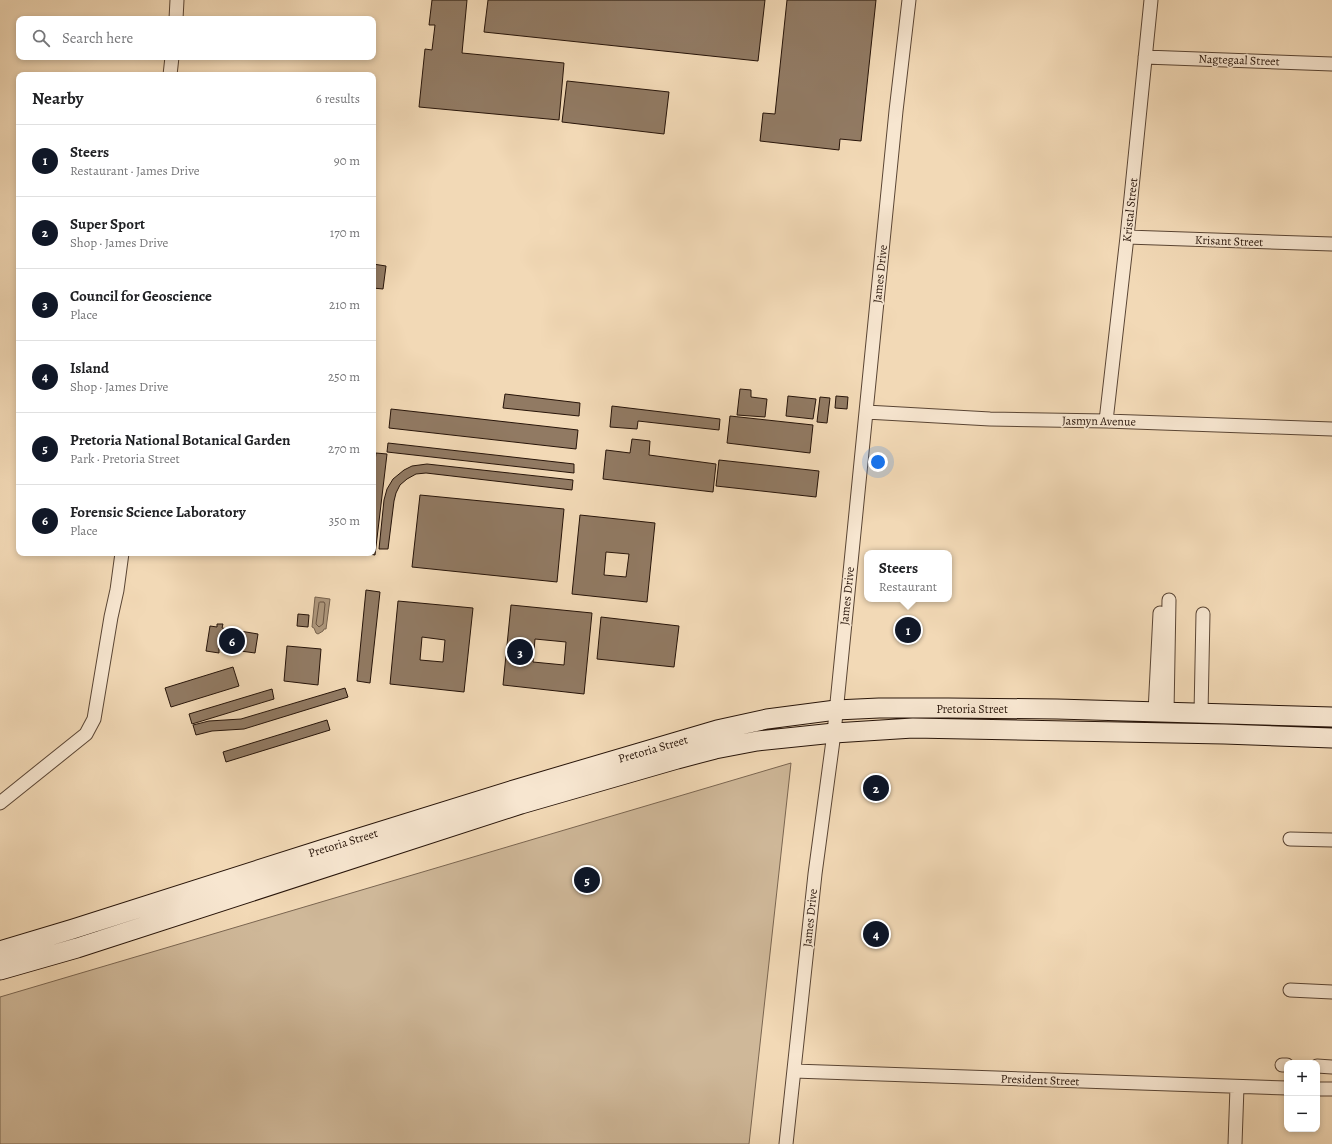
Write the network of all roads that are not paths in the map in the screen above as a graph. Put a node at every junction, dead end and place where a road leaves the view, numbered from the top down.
1 (177, 0) edge
2 (909, 0) edge
3 (1151, 0) edge
4 (176, 16) edge
5 (1145, 57) junction
6 (172, 60) edge
7 (1332, 64) edge
8 (170, 72) edge
9 (1127, 237) junction
10 (1332, 244) edge
11 (866, 412) junction
12 (1106, 421) junction
13 (1332, 429) edge
14 (122, 556) edge
15 (1169, 600) dead end
16 (1160, 613) dead end
17 (1203, 614) dead end
18 (836, 710) junction
19 (1161, 712) junction
20 (1201, 713) junction
21 (1332, 718) edge
22 (834, 733) junction
23 (1332, 738) edge
24 (0, 803) edge
25 (1290, 838) dead end
26 (1332, 840) edge
27 (0, 951) edge
28 (0, 970) edge
29 (1290, 990) dead end
30 (1332, 992) edge
31 (1320, 1066) edge
32 (1332, 1067) edge
33 (794, 1071) junction
34 (1237, 1087) junction
35 (1284, 1088) edge
36 (1320, 1089) edge
37 (1332, 1089) edge
38 (786, 1144) edge
39 (1235, 1144) edge

1 - 4 street
2 - 11 street, James Drive
3 - 5 street, Kristal Street
5 - 7 street, Nagtegaal Street
5 - 9 street, Kristal Street
6 - 8 street
9 - 10 street, Krisant Street
9 - 12 street, Kristal Street
11 - 12 street, Jasmyn Avenue
11 - 18 street, James Drive
12 - 13 street, Jasmyn Avenue
14 - 24 street
15 - 19 street
16 - 19 street
17 - 20 street
18 - 19 main road, Pretoria Street
18 - 22 street, James Drive
18 - 27 main road, Pretoria Street
19 - 20 main road, Pretoria Street
20 - 21 main road, Pretoria Street
22 - 23 main road, Pretoria Street
22 - 28 main road, Pretoria Street
22 - 33 street, James Drive
25 - 26 street
29 - 30 street
31 - 32 street
33 - 34 street, President Street
33 - 38 street, James Drive
34 - 35 street, President Street
34 - 39 street
36 - 37 street

